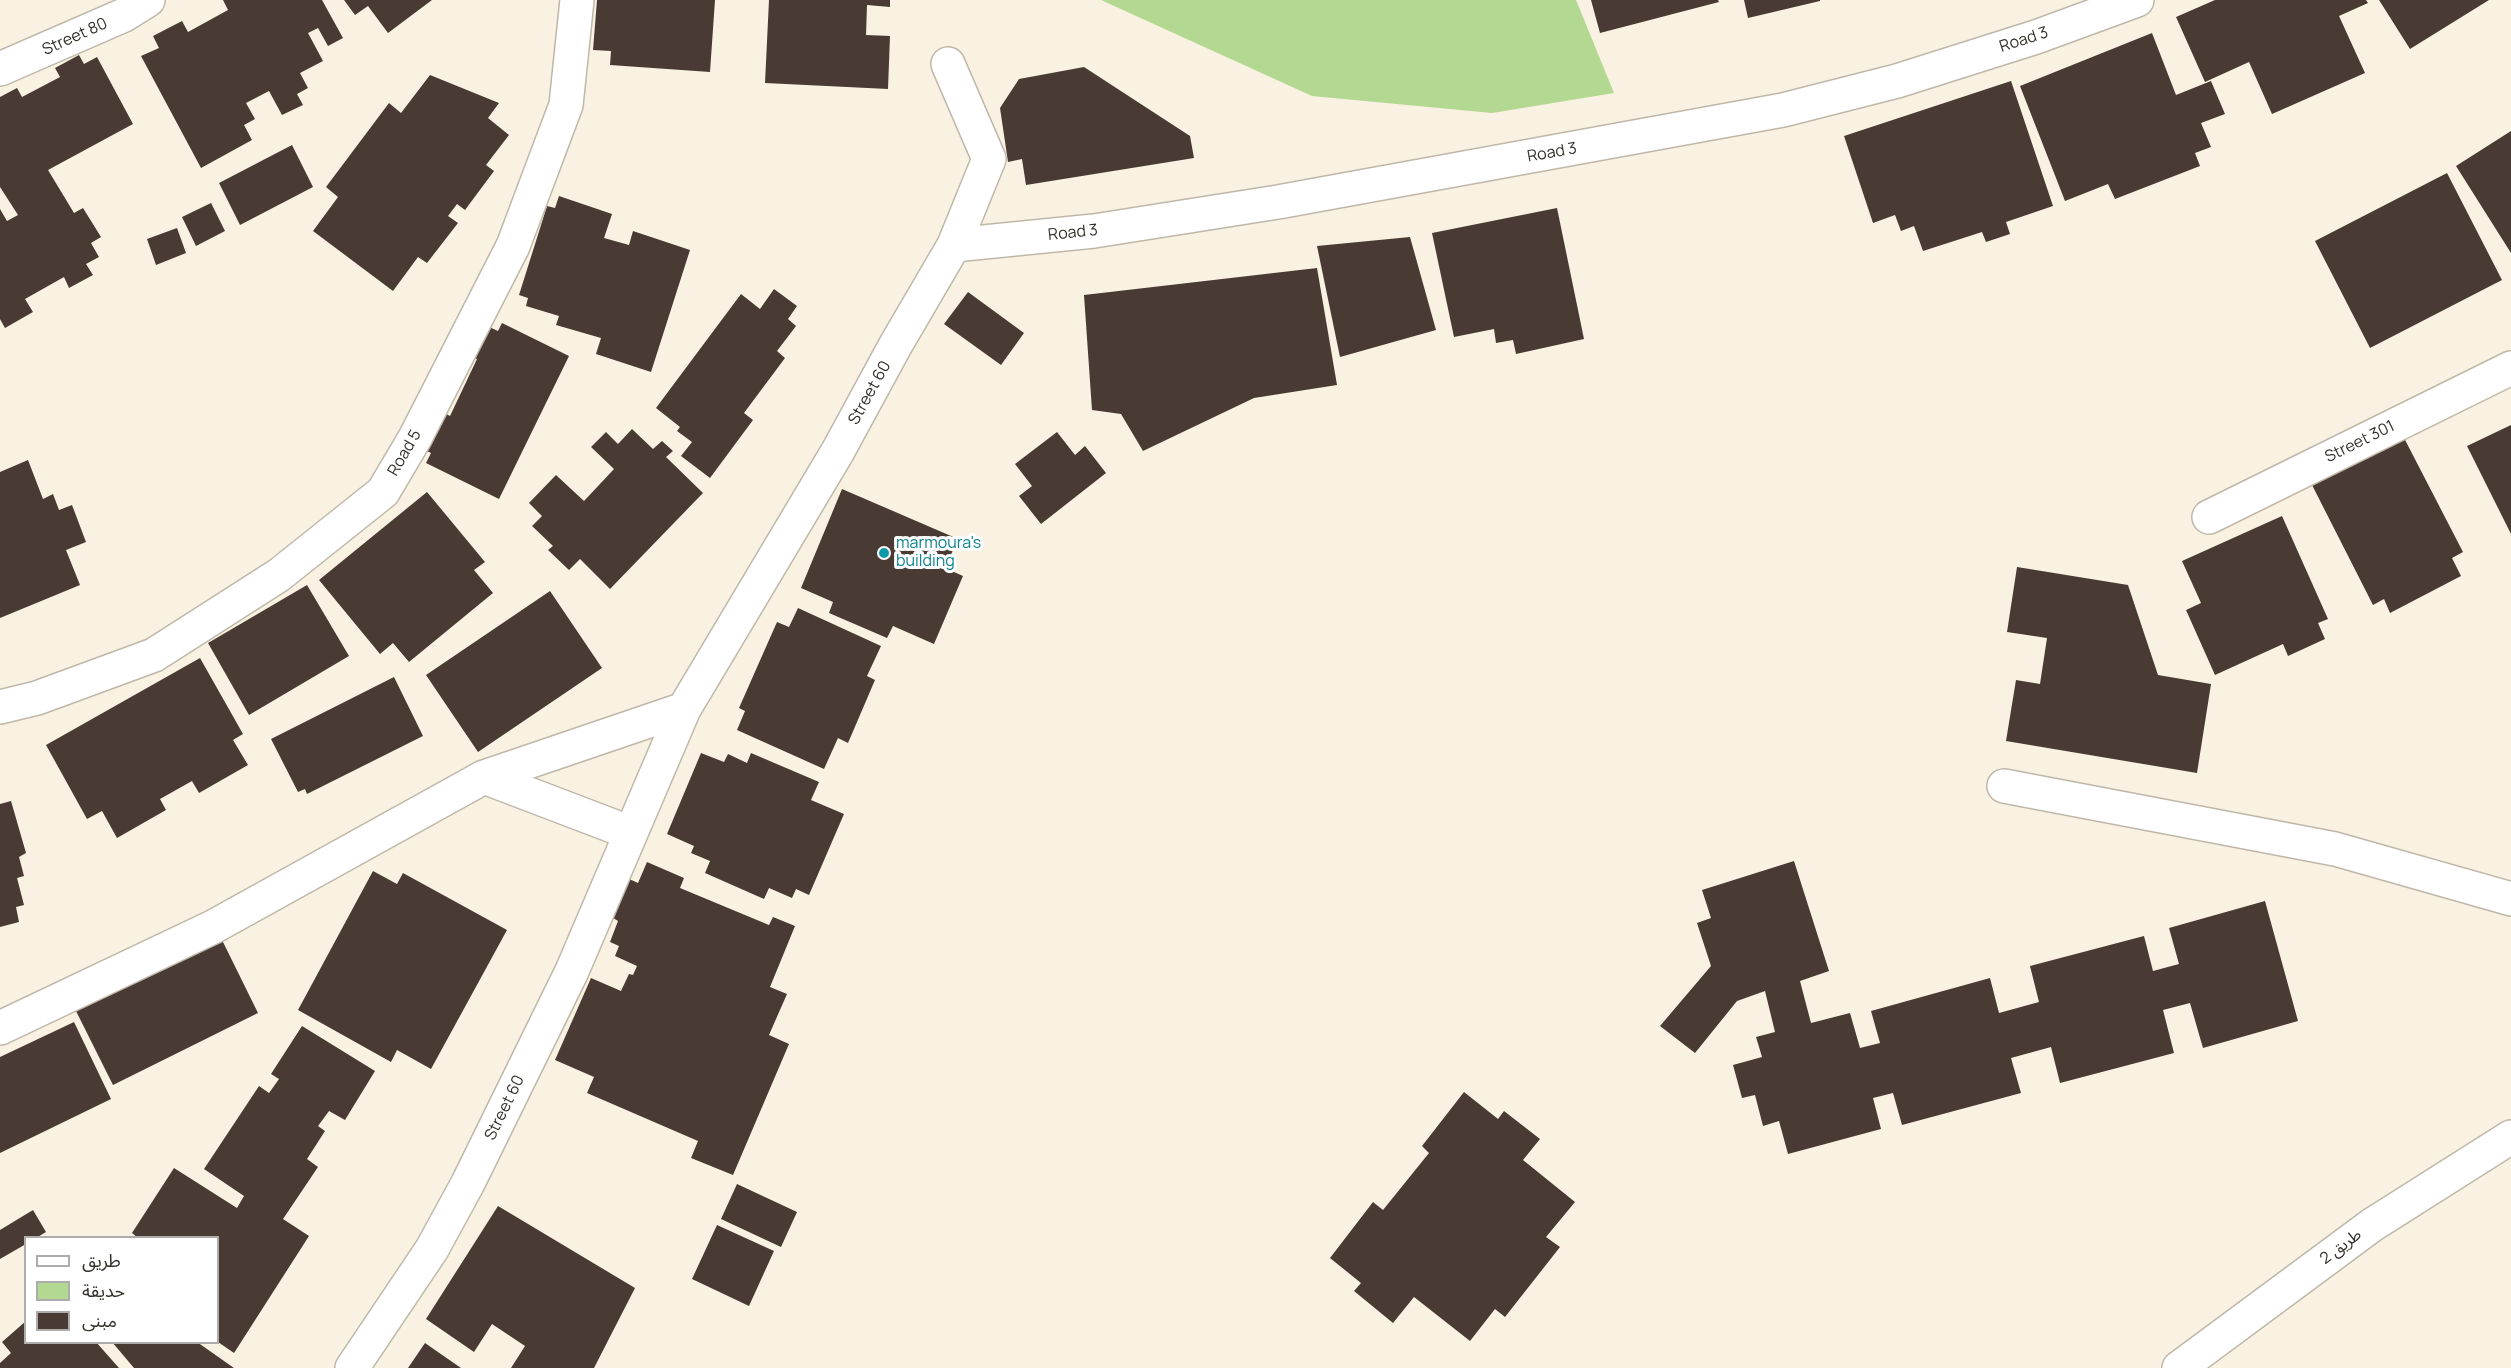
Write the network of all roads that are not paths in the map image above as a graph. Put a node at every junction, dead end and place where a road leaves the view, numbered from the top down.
1 (147, 0) edge
2 (577, 0) edge
3 (2137, 0) edge
4 (948, 64) dead end
5 (0, 69) edge
6 (954, 245) junction
7 (2511, 368) edge
8 (2209, 517) dead end
9 (0, 707) edge
10 (684, 709) junction
11 (484, 777) junction
12 (2004, 786) dead end
13 (631, 833) junction
14 (2511, 899) edge
15 (0, 1028) edge
16 (2511, 1137) edge
17 (352, 1368) edge
18 (2179, 1368) edge

1 - 5 street, Street 80
2 - 9 street, Road 5
3 - 6 street, Road 3
4 - 6 street, Street 60
6 - 10 street, Street 60
7 - 8 street, Street 301
10 - 11 street
10 - 13 street, Street 60
11 - 13 street
11 - 15 street
12 - 14 street
13 - 17 street, Street 60
16 - 18 street, طريق 2

